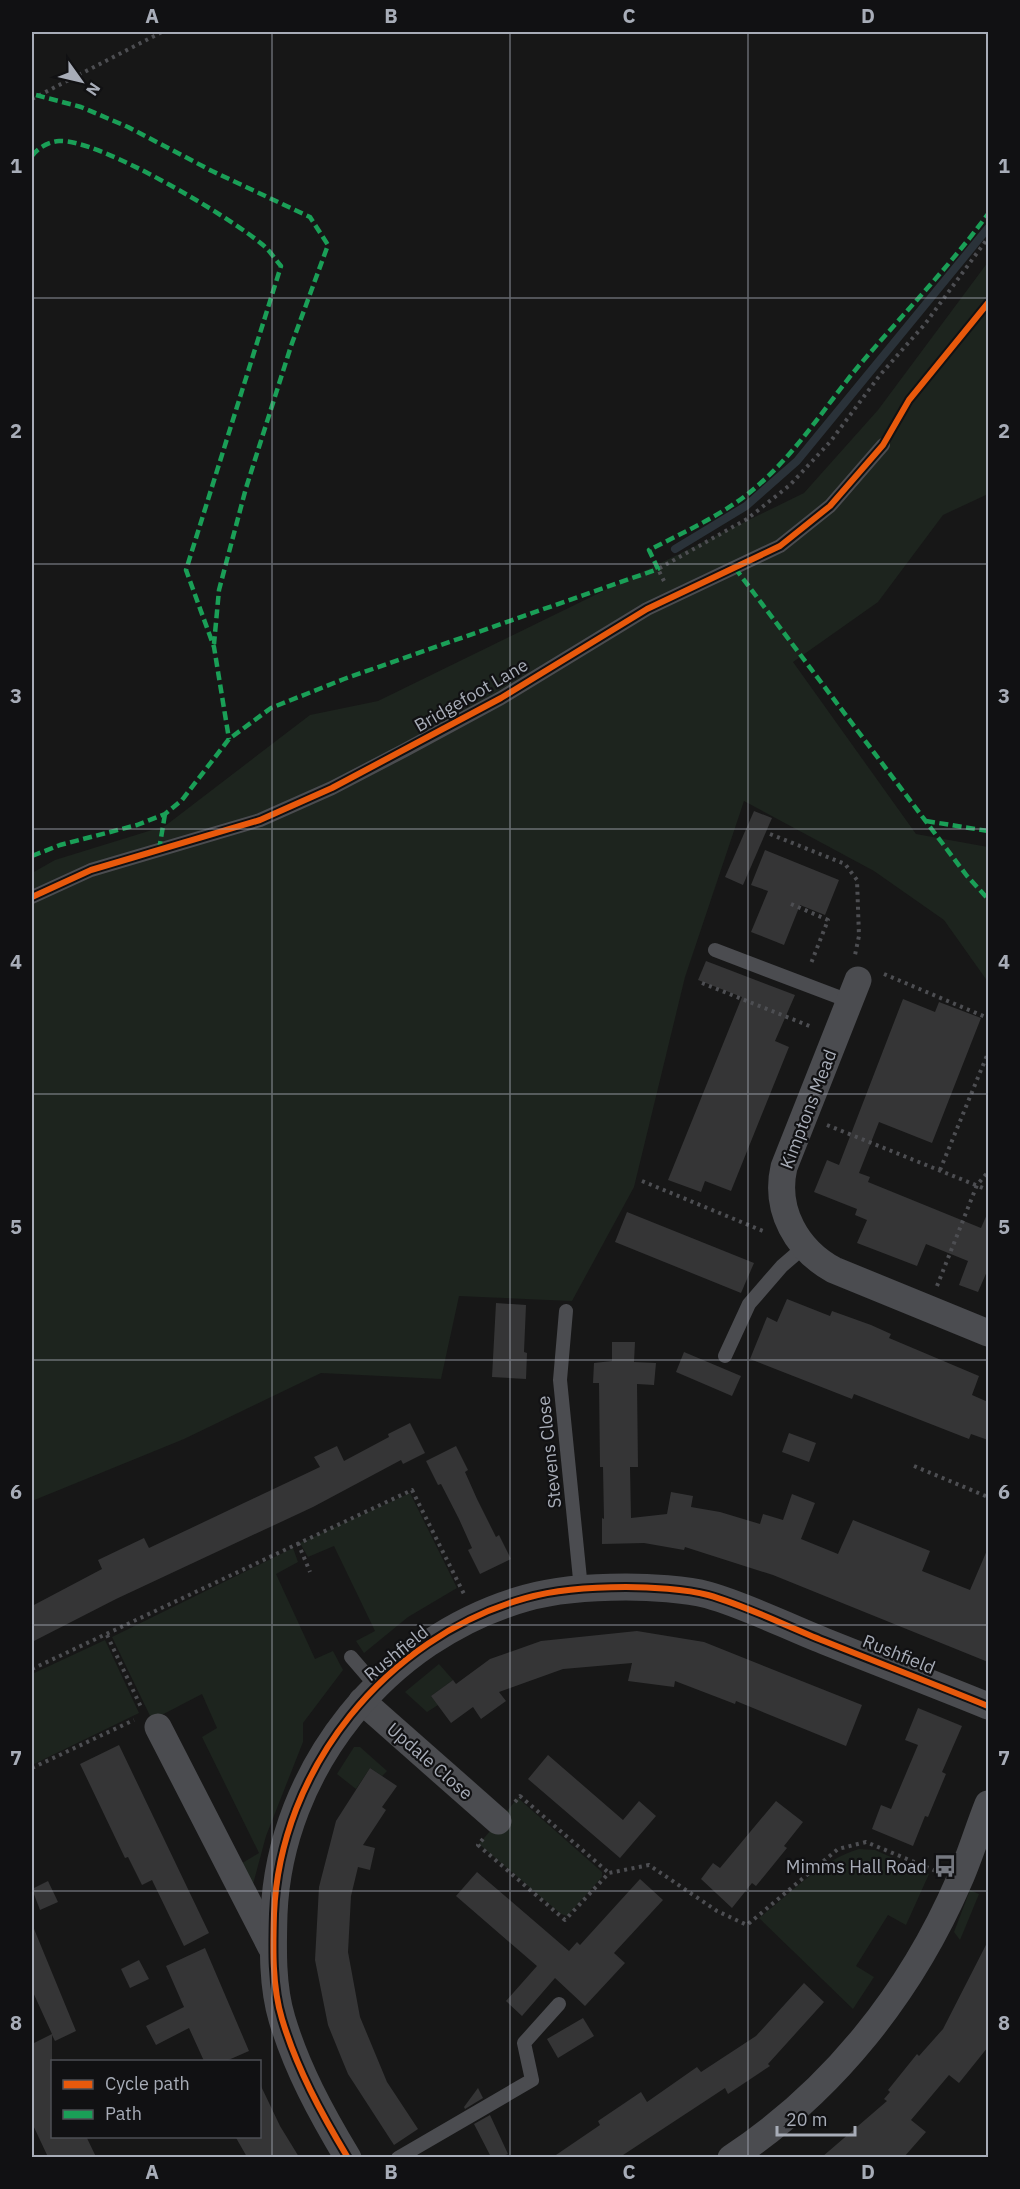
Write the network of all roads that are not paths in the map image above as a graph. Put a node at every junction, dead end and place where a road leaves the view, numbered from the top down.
1 (883, 445) dead end
2 (32, 897) edge
3 (715, 950) dead end
4 (857, 980) joint
5 (804, 1247) junction
6 (566, 1311) dead end
7 (988, 1333) edge
8 (725, 1356) dead end
9 (581, 1588) junction
10 (351, 1657) dead end
11 (369, 1694) junction
12 (988, 1706) edge
13 (158, 1727) dead end
14 (988, 1804) edge
15 (498, 1821) road end
16 (981, 1842) edge
17 (273, 1950) junction
18 (559, 2004) dead end
19 (348, 2157) edge
20 (398, 2157) edge
21 (731, 2157) edge

1 - 2 lane, Bridgefoot Lane
3 - 4 lane
4 - 5 street, Kimptons Mead
5 - 7 street, Kimptons Mead
5 - 8 lane
6 - 9 lane, Stevens Close
9 - 11 street, Rushfield
9 - 12 street, Rushfield
10 - 11 lane
11 - 15 street, Updale Close
11 - 17 street, Rushfield
13 - 17 street, Rushfield
14 - 16 street
16 - 21 street
17 - 19 street, Rushfield
18 - 20 lane

